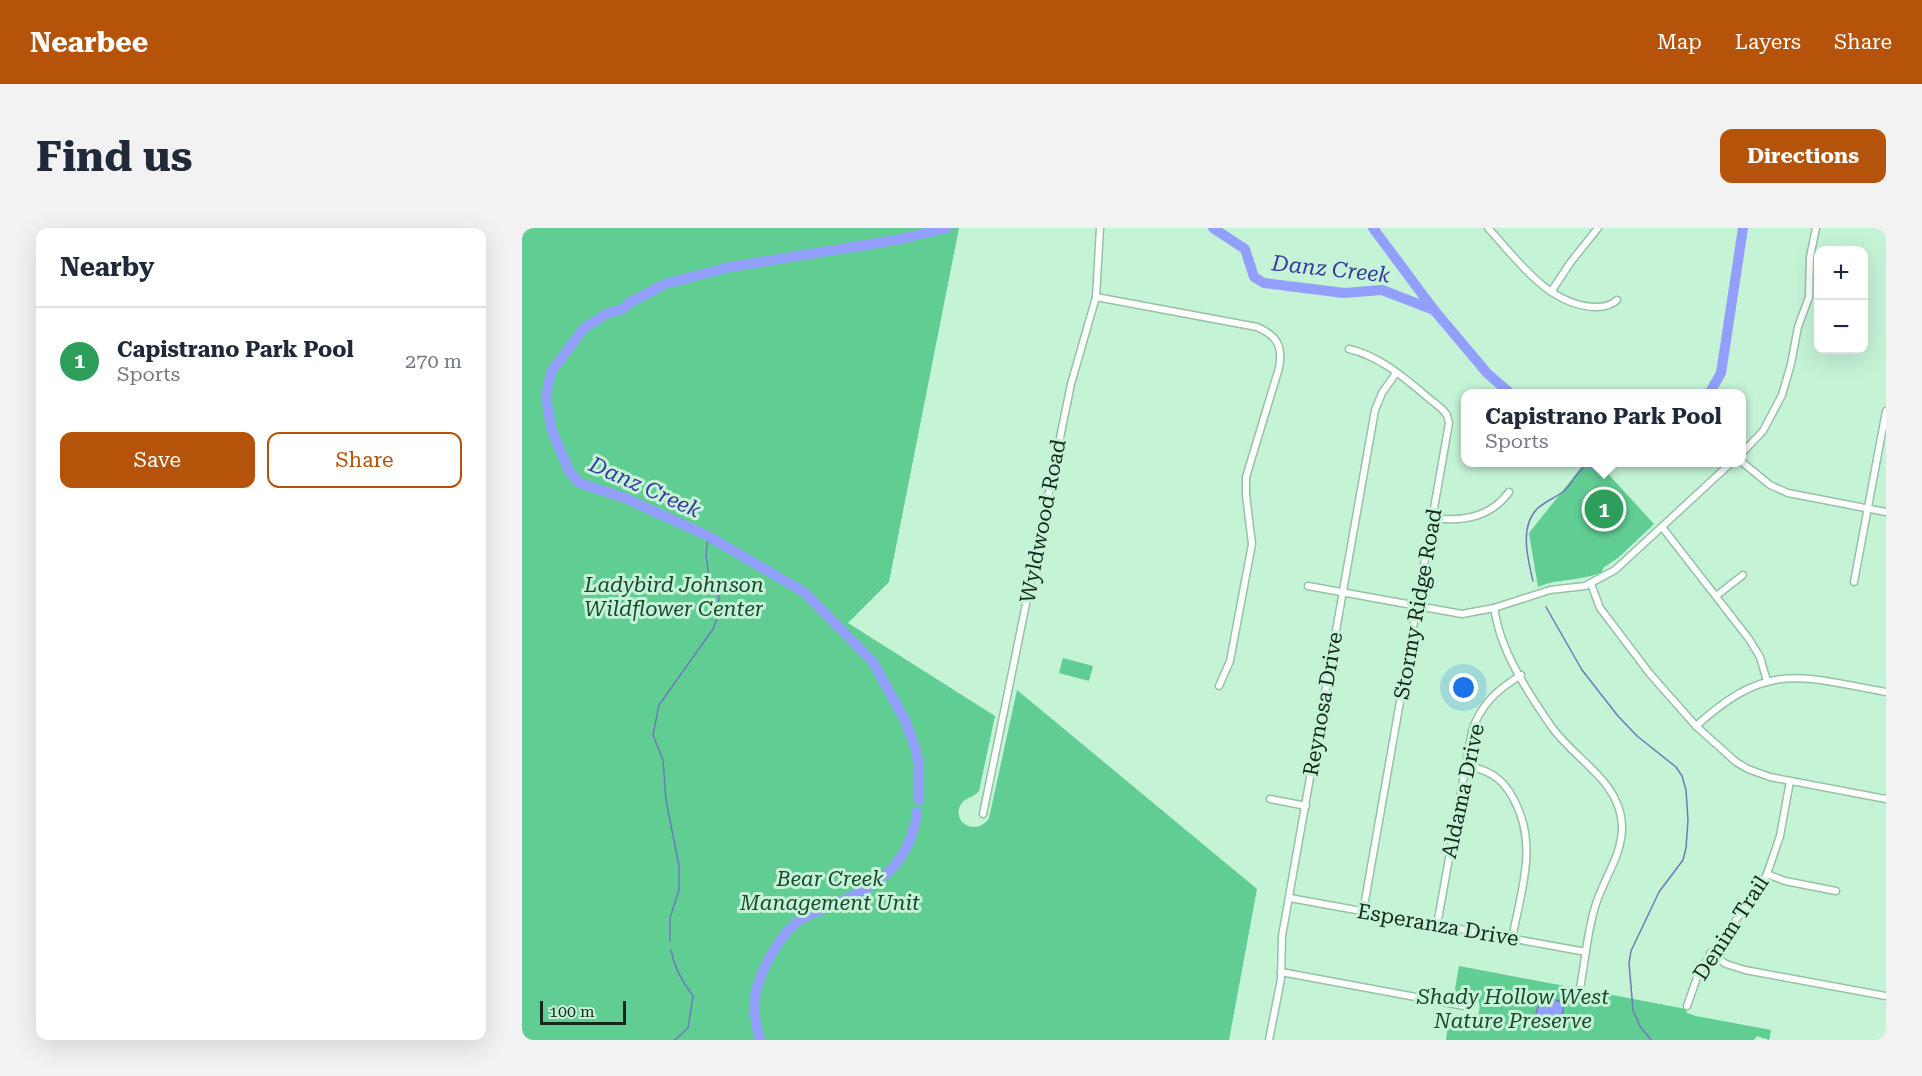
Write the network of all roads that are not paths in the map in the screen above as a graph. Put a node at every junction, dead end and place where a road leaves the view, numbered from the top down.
1 (1100, 228) edge
2 (1488, 228) edge
3 (1598, 228) edge
4 (1816, 228) edge
5 (1551, 292) junction
6 (1096, 297) junction
7 (1617, 300) dead end
8 (1349, 349) dead end
9 (1396, 373) junction
10 (1886, 411) edge
11 (1746, 449) edge
12 (1746, 465) edge
13 (1727, 467) edge
14 (1509, 492) dead end
15 (1868, 509) junction
16 (1886, 512) edge
17 (1433, 518) junction
18 (1662, 527) junction
19 (1743, 575) dead end
20 (1854, 582) dead end
21 (1591, 584) junction
22 (1308, 586) dead end
23 (1343, 593) junction
24 (1716, 596) junction
25 (1418, 606) junction
26 (1494, 608) junction
27 (1521, 675) junction
28 (1767, 681) junction
29 (1219, 686) dead end
30 (1886, 692) edge
31 (1696, 726) junction
32 (1466, 765) junction
33 (1790, 781) junction
34 (1270, 799) dead end
35 (1886, 799) edge
36 (1306, 806) junction
37 (983, 814) dead end
38 (1767, 874) junction
39 (1836, 891) dead end
40 (1290, 898) junction
41 (1363, 912) junction
42 (1437, 925) junction
43 (1512, 939) junction
44 (1586, 952) junction
45 (1710, 954) junction
46 (1281, 972) junction
47 (1580, 988) dead end
48 (1886, 996) edge
49 (1464, 1006) dead end
50 (1687, 1006) dead end
51 (1269, 1040) edge

1 - 6 street, Wyldwood Road
2 - 5 street
3 - 5 street
4 - 11 street
5 - 7 street
6 - 29 street
6 - 37 street, Wyldwood Road
8 - 9 street, Stormy Ridge Road
9 - 17 street, Stormy Ridge Road
9 - 23 street, Reynosa Drive
10 - 15 street
12 - 15 street
13 - 18 street
14 - 17 street
15 - 16 street
15 - 20 street
17 - 25 street, Stormy Ridge Road
18 - 21 street
18 - 24 street
19 - 24 street
21 - 26 street
21 - 31 street
22 - 23 street
23 - 25 street
23 - 36 street, Reynosa Drive
24 - 28 street
25 - 26 street
25 - 41 street, Stormy Ridge Road
26 - 27 street
27 - 32 street, Aldama Drive
27 - 44 street
28 - 30 street
28 - 31 street
31 - 33 street
32 - 42 street, Aldama Drive
32 - 43 street
33 - 35 street
33 - 38 street, Denim Trail
34 - 36 street
36 - 40 street, Reynosa Drive
38 - 39 street
38 - 45 street, Denim Trail
40 - 41 street, Esperanza Drive
40 - 46 street, Reynosa Drive
41 - 42 street, Esperanza Drive
42 - 43 street, Esperanza Drive
43 - 44 street, Esperanza Drive
44 - 47 street
45 - 48 street
45 - 50 street, Denim Trail
46 - 49 street
46 - 51 street, Reynosa Drive

